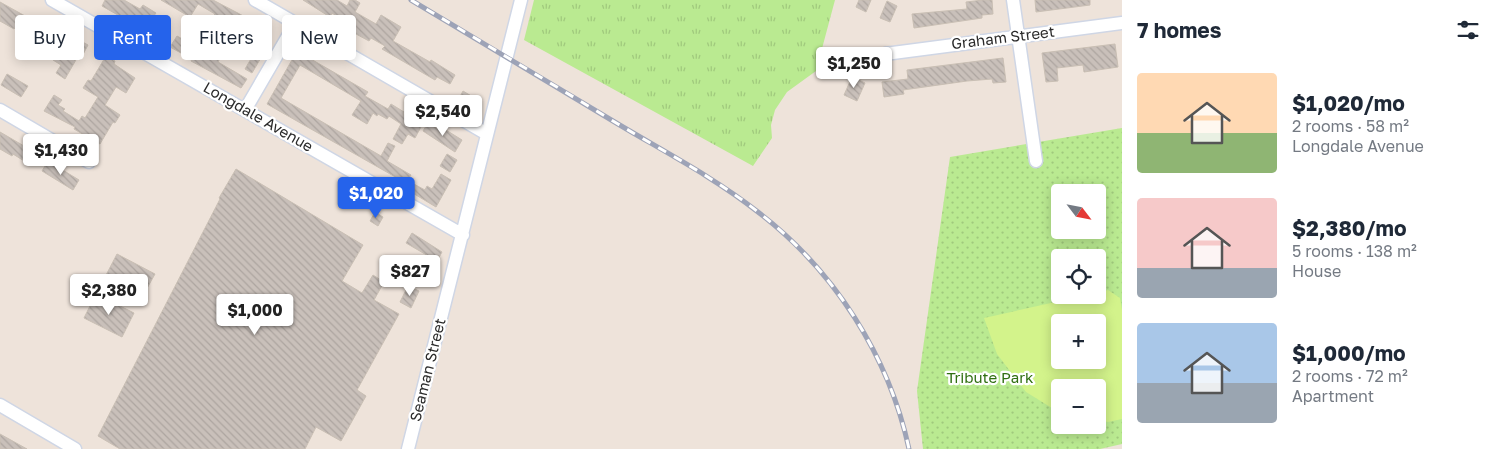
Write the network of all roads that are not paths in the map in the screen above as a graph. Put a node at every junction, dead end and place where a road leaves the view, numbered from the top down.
1 (52, 0) edge
2 (255, 0) edge
3 (521, 0) edge
4 (1013, 0) edge
5 (282, 17) edge
6 (1122, 23) edge
7 (1018, 37) junction
8 (282, 45) edge
9 (885, 54) dead end
10 (356, 60) edge
11 (0, 110) edge
12 (245, 110) junction
13 (486, 134) junction
14 (1036, 161) dead end
15 (89, 162) dead end
16 (463, 235) junction
17 (0, 405) edge
18 (75, 449) edge
19 (408, 449) edge

1 - 12 street, Longdale Avenue
2 - 5 street
3 - 13 street, Seaman Street
4 - 7 street
6 - 7 street, Graham Street
7 - 9 street, Graham Street
7 - 14 street
8 - 12 street
10 - 13 street
11 - 15 street
12 - 16 street, Longdale Avenue
13 - 16 street, Seaman Street
16 - 19 street, Seaman Street
17 - 18 street

